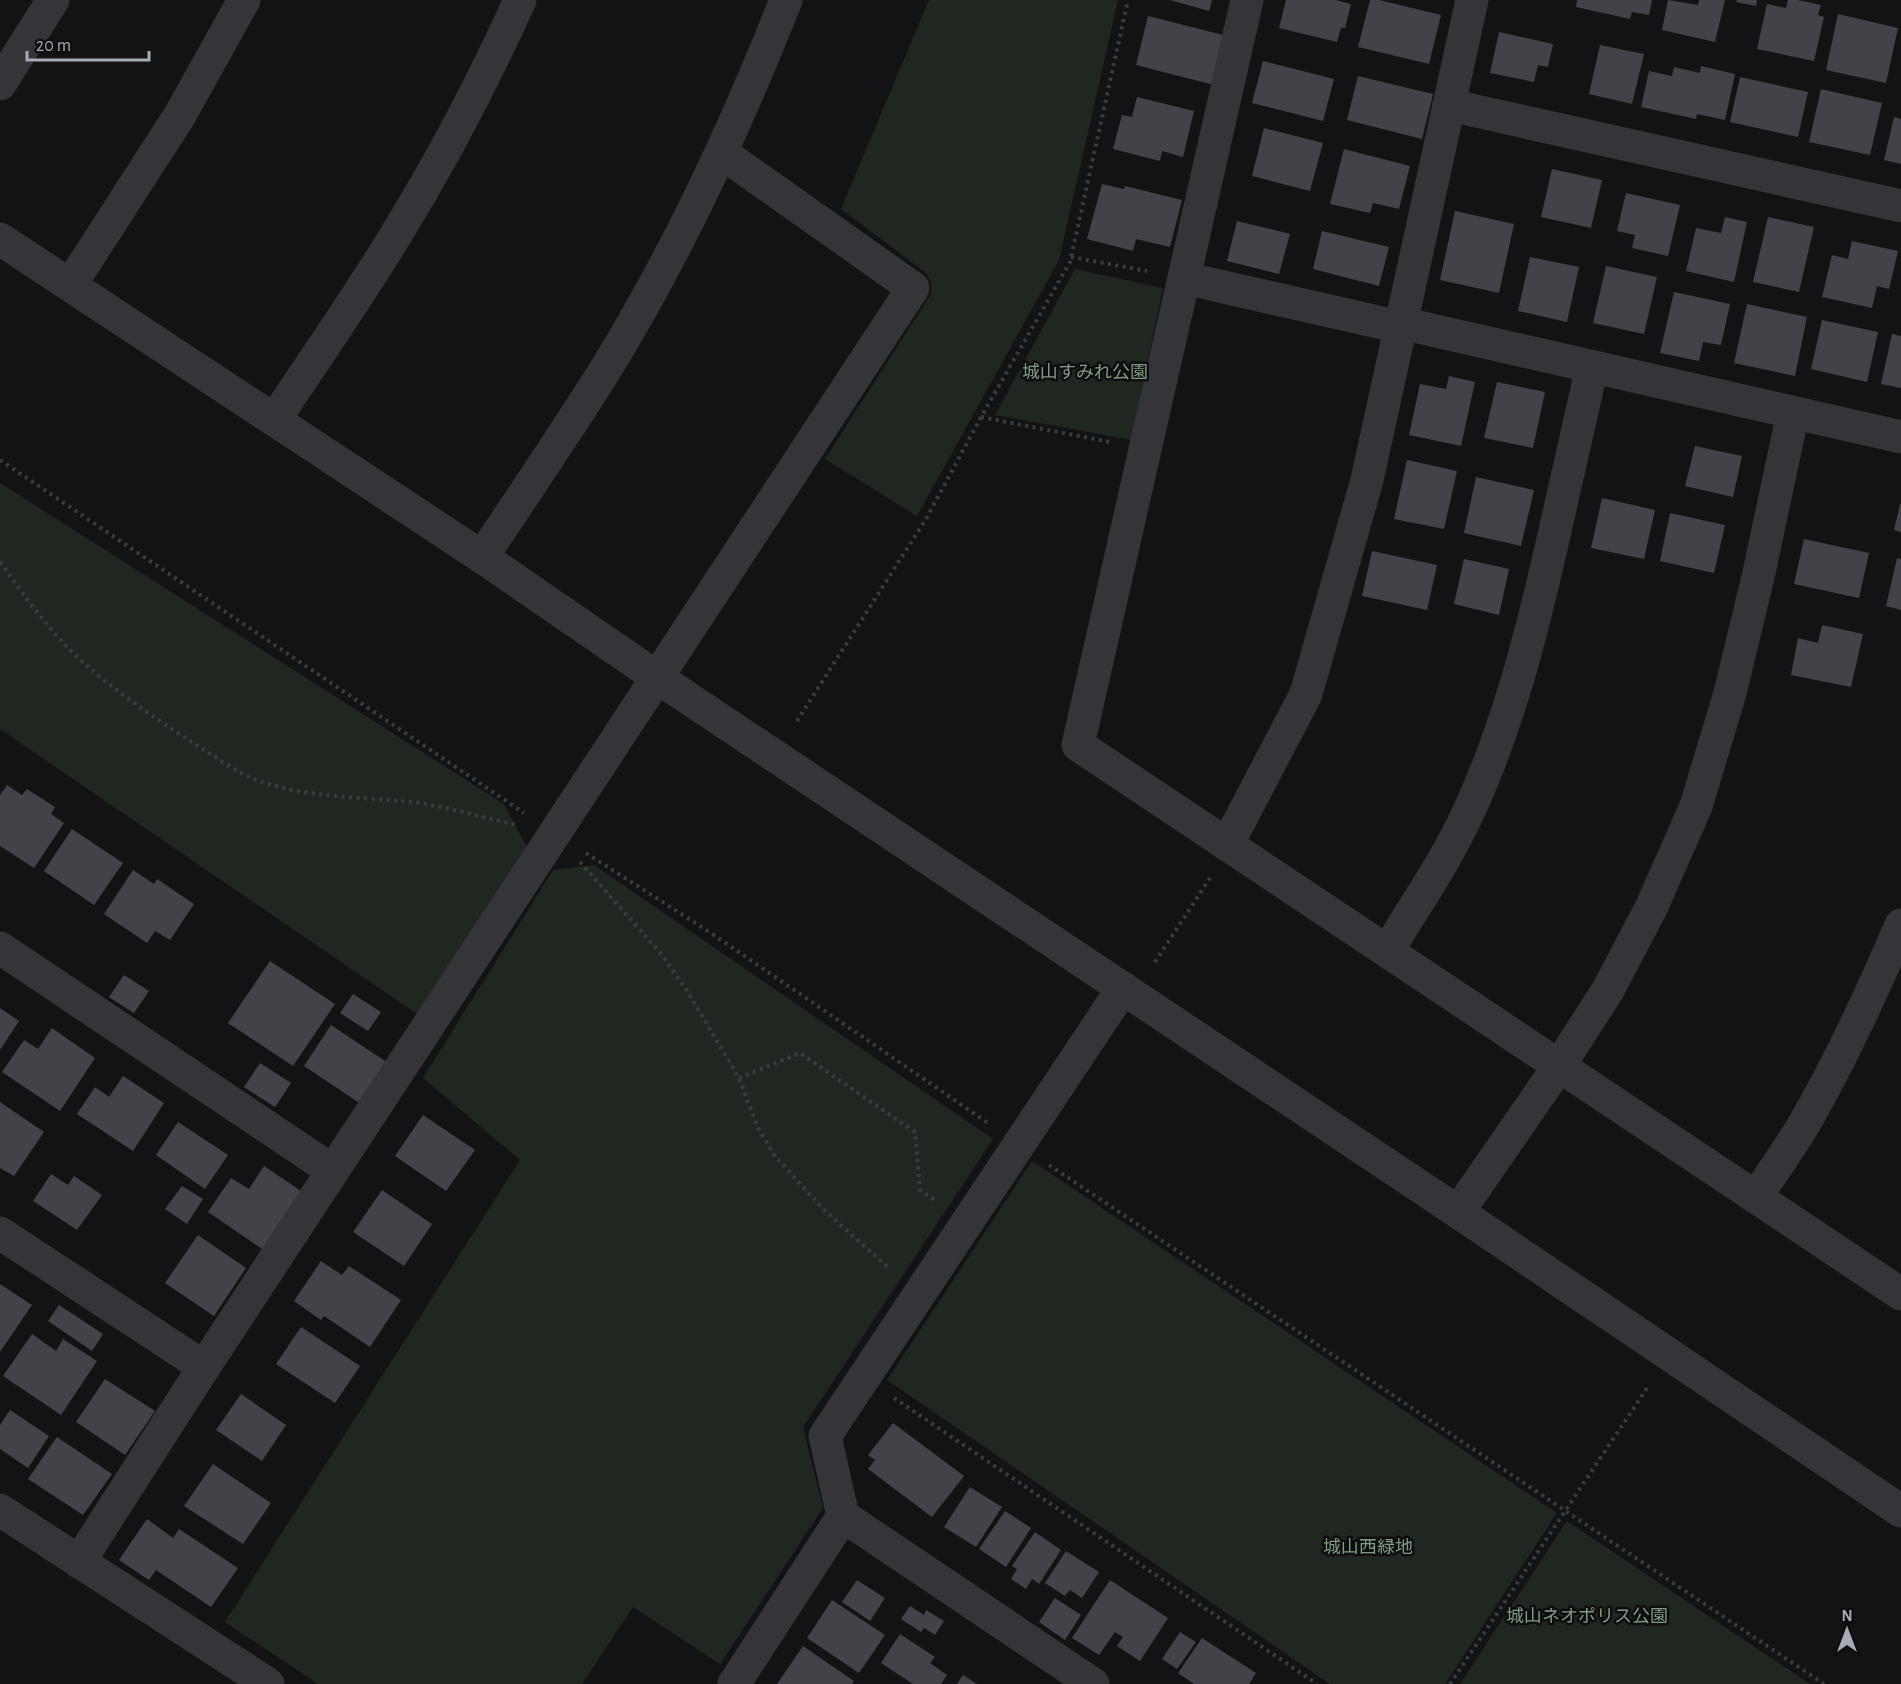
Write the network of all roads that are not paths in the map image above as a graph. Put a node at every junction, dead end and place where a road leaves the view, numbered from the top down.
1 (53, 0) edge
2 (244, 0) edge
3 (520, 0) edge
4 (786, 0) edge
5 (1247, 0) edge
6 (1472, 0) edge
7 (0, 84) edge
8 (1449, 105) junction
9 (722, 153) junction
10 (1901, 206) edge
11 (0, 238) edge
12 (1184, 278) junction
13 (70, 284) junction
14 (1400, 325) junction
15 (1592, 367) junction
16 (1793, 413) junction
17 (275, 419) junction
18 (1901, 437) edge
19 (482, 557) junction
20 (658, 678) junction
21 (1229, 846) junction
22 (1901, 925) edge
23 (0, 948) edge
24 (1388, 950) junction
25 (1123, 988) junction
26 (1559, 1066) junction
27 (333, 1171) junction
28 (1756, 1197) junction
29 (1458, 1212) junction
30 (0, 1233) edge
31 (1901, 1294) edge
32 (204, 1367) junction
33 (0, 1510) edge
34 (1901, 1511) edge
35 (843, 1516) junction
36 (79, 1562) junction
37 (268, 1684) edge
38 (734, 1684) edge
39 (1093, 1684) edge

1 - 7 street
2 - 13 street
3 - 17 street
4 - 9 street
5 - 12 street
6 - 8 street
8 - 10 street
8 - 14 street
9 - 19 street
9 - 20 street
11 - 13 street
12 - 14 street
12 - 21 street
13 - 17 street
14 - 15 street
14 - 21 street
15 - 16 street
15 - 24 street
16 - 18 street
16 - 26 street
17 - 19 street
19 - 20 street
20 - 25 street
20 - 27 street
21 - 24 street
22 - 28 street
23 - 27 street
24 - 26 street
25 - 29 street
25 - 35 street
26 - 28 street
26 - 29 street
27 - 32 street
28 - 31 street
29 - 34 street
30 - 32 street
32 - 36 street
33 - 36 street
35 - 38 street
35 - 39 street
36 - 37 street

